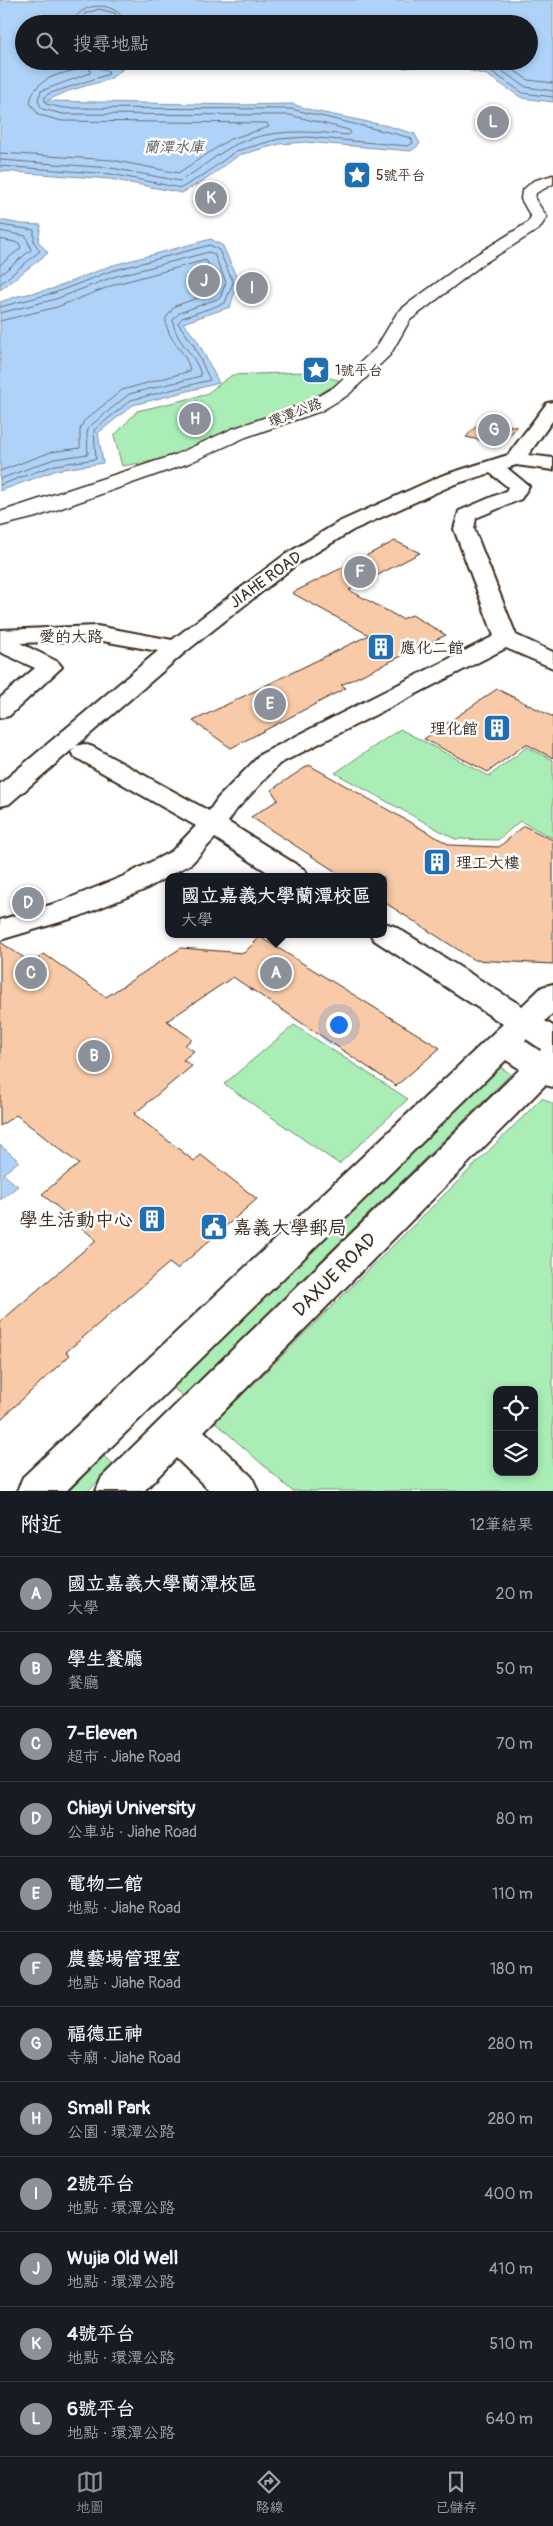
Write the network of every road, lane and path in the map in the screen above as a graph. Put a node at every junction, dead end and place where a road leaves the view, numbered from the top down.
1 (553, 179) edge
2 (553, 407) edge
3 (515, 459) junction
4 (553, 464) edge
5 (491, 465) junction
6 (0, 519) edge
7 (0, 637) edge
8 (506, 639) junction
9 (0, 645) edge
10 (176, 648) junction
11 (553, 662) edge
12 (0, 712) edge
13 (84, 752) dead end
14 (0, 798) edge
15 (213, 824) junction
16 (289, 873) edge
17 (0, 930) edge
18 (387, 935) edge
19 (553, 995) edge
20 (514, 1033) junction
21 (550, 1060) edge
22 (176, 1431) junction
23 (37, 1491) edge
24 (116, 1491) edge
25 (238, 1491) edge

1 - 6 street, 環潭公路
2 - 3 street
3 - 4 street
3 - 5 street, JIAHE ROAD
5 - 8 street
5 - 10 street, JIAHE ROAD
7 - 10 street, 愛的大路
8 - 11 street
8 - 15 street
9 - 12 street
10 - 14 street, JIAHE ROAD
13 - 15 street
15 - 16 street
15 - 17 street
18 - 20 street
19 - 20 street
20 - 21 street
20 - 23 street
21 - 22 street, DAXUE ROAD
22 - 24 street, DAXUE ROAD
22 - 25 street

